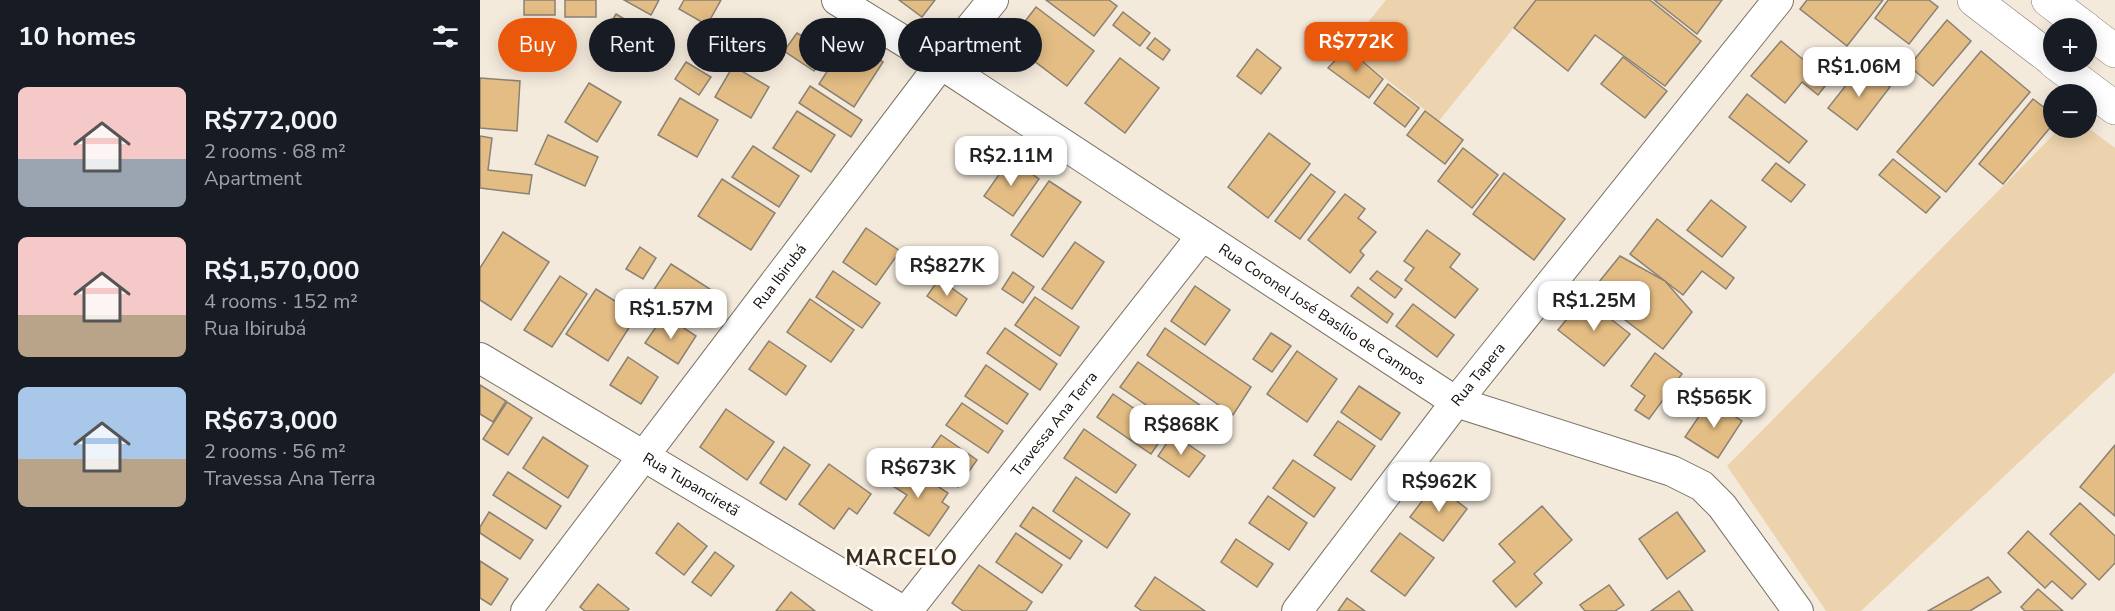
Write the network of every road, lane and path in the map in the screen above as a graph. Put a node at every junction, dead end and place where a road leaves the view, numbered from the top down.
1 (837, 0) edge
2 (993, 0) edge
3 (1778, 0) edge
4 (1974, 0) edge
5 (2048, 0) edge
6 (978, 18) edge
7 (2072, 18) edge
8 (2097, 37) edge
9 (898, 38) edge
10 (2115, 51) edge
11 (2043, 53) edge
12 (935, 72) edge
13 (953, 72) edge
14 (2068, 72) edge
15 (2115, 108) edge
16 (1202, 236) junction
17 (480, 358) edge
18 (1456, 402) junction
19 (645, 457) junction
20 (526, 611) edge
21 (905, 611) edge
22 (1297, 611) edge
23 (1798, 611) edge

1 - 9 street, Rua Coronel José Basílio de Campos
2 - 6 street, Rua Ibirubá
3 - 18 street, Rua Tapera
4 - 11 main road
5 - 7 main road
8 - 10 main road
12 - 19 street, Rua Ibirubá
13 - 16 street, Rua Coronel José Basílio de Campos
14 - 15 main road
16 - 18 street, Rua Coronel José Basílio de Campos
16 - 21 street, Travessa Ana Terra
17 - 19 street, Rua Tupanciretã
18 - 22 street, Rua Tapera
18 - 23 street, Rua Coronel José Basílio de Campos
19 - 20 street, Rua Ibirubá
19 - 21 street, Rua Tupanciretã

